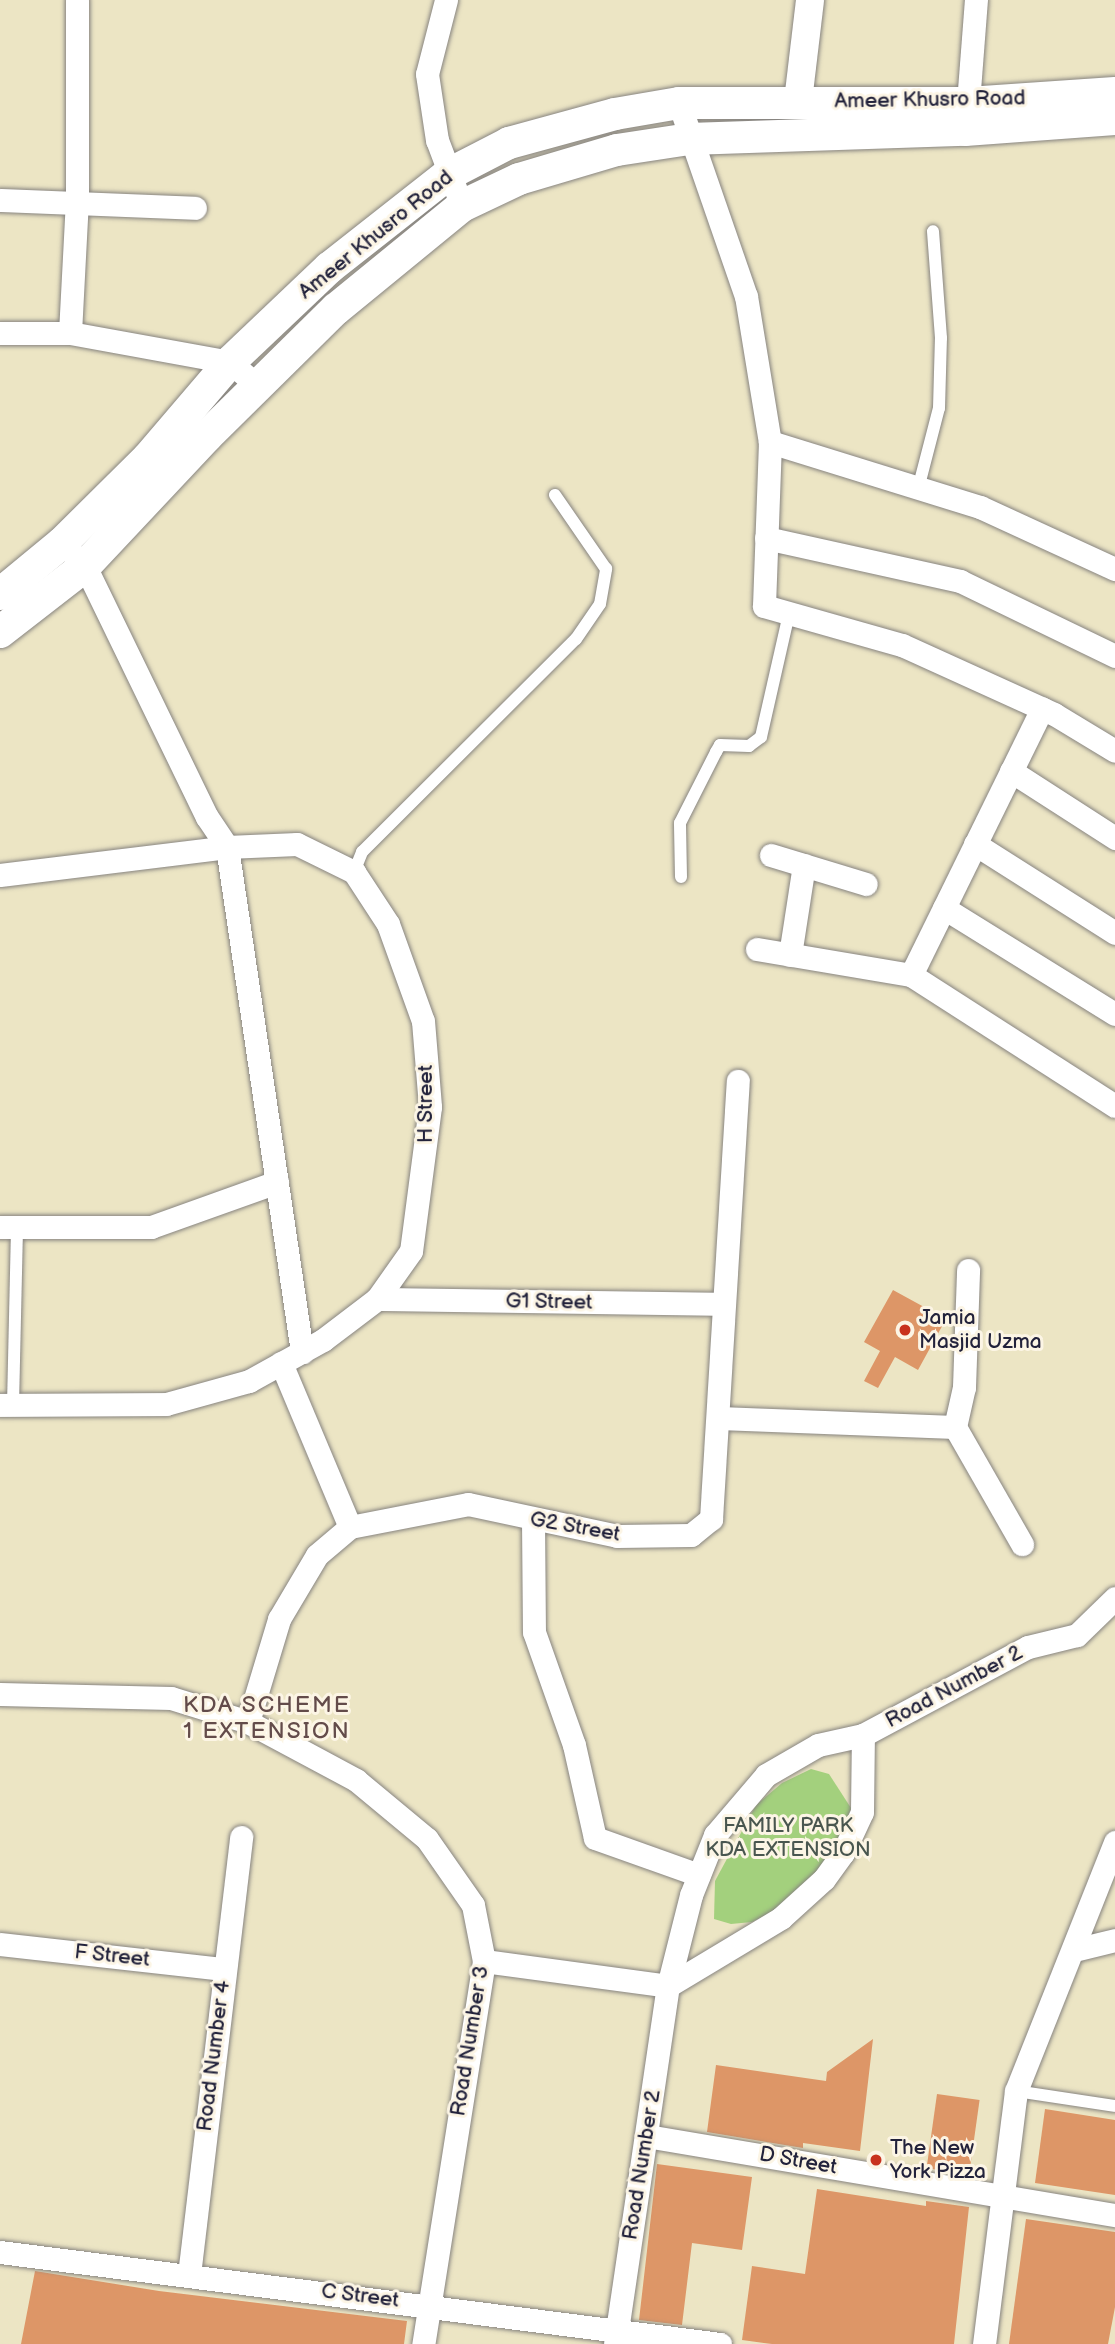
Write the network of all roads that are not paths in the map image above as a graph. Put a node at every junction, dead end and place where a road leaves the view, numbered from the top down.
1 (77, 0) edge
2 (446, 0) edge
3 (810, 0) edge
4 (976, 0) edge
5 (1115, 93) edge
6 (799, 101) junction
7 (679, 103) junction
8 (968, 103) junction
9 (1115, 119) edge
10 (821, 136) junction
11 (778, 137) junction
12 (689, 139) junction
13 (447, 175) junction
14 (0, 200) edge
15 (77, 200) junction
16 (462, 206) junction
17 (195, 208) dead end
18 (933, 231) dead end
19 (0, 333) edge
20 (70, 333) junction
21 (230, 362) junction
22 (259, 387) junction
23 (770, 442) junction
24 (918, 489) junction
25 (555, 495) dead end
26 (766, 538) junction
27 (62, 543) junction
28 (85, 566) junction
29 (1115, 569) edge
30 (0, 594) edge
31 (789, 614) junction
32 (0, 632) edge
33 (1115, 656) edge
34 (1042, 709) junction
35 (1115, 751) edge
36 (1012, 771) junction
37 (1115, 838) edge
38 (975, 844) junction
39 (227, 847) junction
40 (771, 855) dead end
41 (804, 865) junction
42 (354, 872) junction
43 (0, 875) edge
44 (681, 877) dead end
45 (866, 884) dead end
46 (944, 908) junction
47 (1115, 933) edge
48 (757, 949) dead end
49 (790, 955) junction
50 (911, 975) junction
51 (1115, 1014) edge
52 (738, 1080) dead end
53 (1115, 1106) edge
54 (277, 1182) junction
55 (9, 1228) edge
56 (968, 1270) dead end
57 (377, 1299) junction
58 (721, 1304) junction
59 (302, 1352) junction
60 (281, 1363) junction
61 (7, 1405) edge
62 (719, 1418) junction
63 (955, 1427) junction
64 (533, 1520) junction
65 (350, 1527) junction
66 (1022, 1544) dead end
67 (1115, 1598) edge
68 (0, 1694) edge
69 (248, 1722) junction
70 (863, 1735) junction
71 (241, 1837) dead end
72 (1115, 1842) edge
73 (699, 1875) junction
74 (1115, 1940) edge
75 (0, 1944) edge
76 (1074, 1950) junction
77 (484, 1961) junction
78 (224, 1969) junction
79 (668, 1986) junction
80 (1016, 2091) junction
81 (1115, 2106) edge
82 (648, 2136) junction
83 (1004, 2196) junction
84 (1115, 2215) edge
85 (0, 2252) edge
86 (189, 2275) junction
87 (428, 2305) junction
88 (616, 2336) edge
89 (423, 2344) edge
90 (720, 2344) edge
91 (984, 2344) edge

1 - 15 street
2 - 13 street
3 - 6 street
4 - 8 street
5 - 8 main road, Ameer Khusro Road
6 - 7 main road, Ameer Khusro Road
6 - 8 main road, Ameer Khusro Road
6 - 10 main road
6 - 11 main road
7 - 12 street
7 - 13 main road, Ameer Khusro Road
9 - 10 main road, Ameer Khusro Road
10 - 11 main road, Ameer Khusro Road
11 - 12 main road, Ameer Khusro Road
12 - 16 main road, Ameer Khusro Road
12 - 23 street
13 - 16 street
13 - 21 main road, Ameer Khusro Road
14 - 15 street
15 - 17 street
15 - 20 street
16 - 22 main road, Ameer Khusro Road
18 - 24 lane
19 - 20 street
20 - 21 street
21 - 22 street
21 - 27 main road, Ameer Khusro Road
22 - 28 main road, Ameer Khusro Road
23 - 24 street
23 - 26 street
24 - 29 street
25 - 42 lane
26 - 31 street
26 - 33 street
27 - 28 street
27 - 30 main road, Ameer Khusro Road
28 - 32 main road, Ameer Khusro Road
28 - 39 street
31 - 34 street
31 - 44 lane
34 - 35 street
34 - 36 street
36 - 37 street
36 - 38 street
38 - 46 street
38 - 47 street
39 - 42 street
39 - 43 street
39 - 54 street
40 - 41 street
41 - 45 street
41 - 49 street
42 - 57 street, H Street
46 - 50 street
46 - 51 street
48 - 49 street
49 - 50 street
50 - 53 street
52 - 58 street, G2 Street
54 - 55 street
54 - 59 street
55 - 61 lane
56 - 63 street
57 - 58 street, G1 Street
57 - 59 street, H Street
58 - 62 street, G2 Street
59 - 60 street, H Street
60 - 61 street, H Street
60 - 65 street
62 - 63 street
62 - 64 street, G2 Street
63 - 66 street
64 - 65 street, G2 Street
64 - 73 street
65 - 69 street, G2 Street
67 - 70 street, Road Number 2
68 - 69 street, Road Number 3
69 - 77 street, Road Number 3
70 - 73 street, Road Number 2
70 - 79 street, Road Number 2
71 - 78 street, Road Number 4
72 - 76 street
73 - 79 street, Road Number 2
74 - 76 street
75 - 78 street, F Street
76 - 80 street
77 - 79 street
77 - 87 street, Road Number 3
78 - 86 street, Road Number 4
79 - 82 street, Road Number 2
80 - 81 lane
80 - 83 street
82 - 83 street, D Street
82 - 88 street, Road Number 2
83 - 84 street, D Street
83 - 91 street
85 - 86 street, C Street
86 - 87 street, C Street
87 - 88 street, C Street
87 - 89 street, Road Number 3
88 - 90 street, C Street

